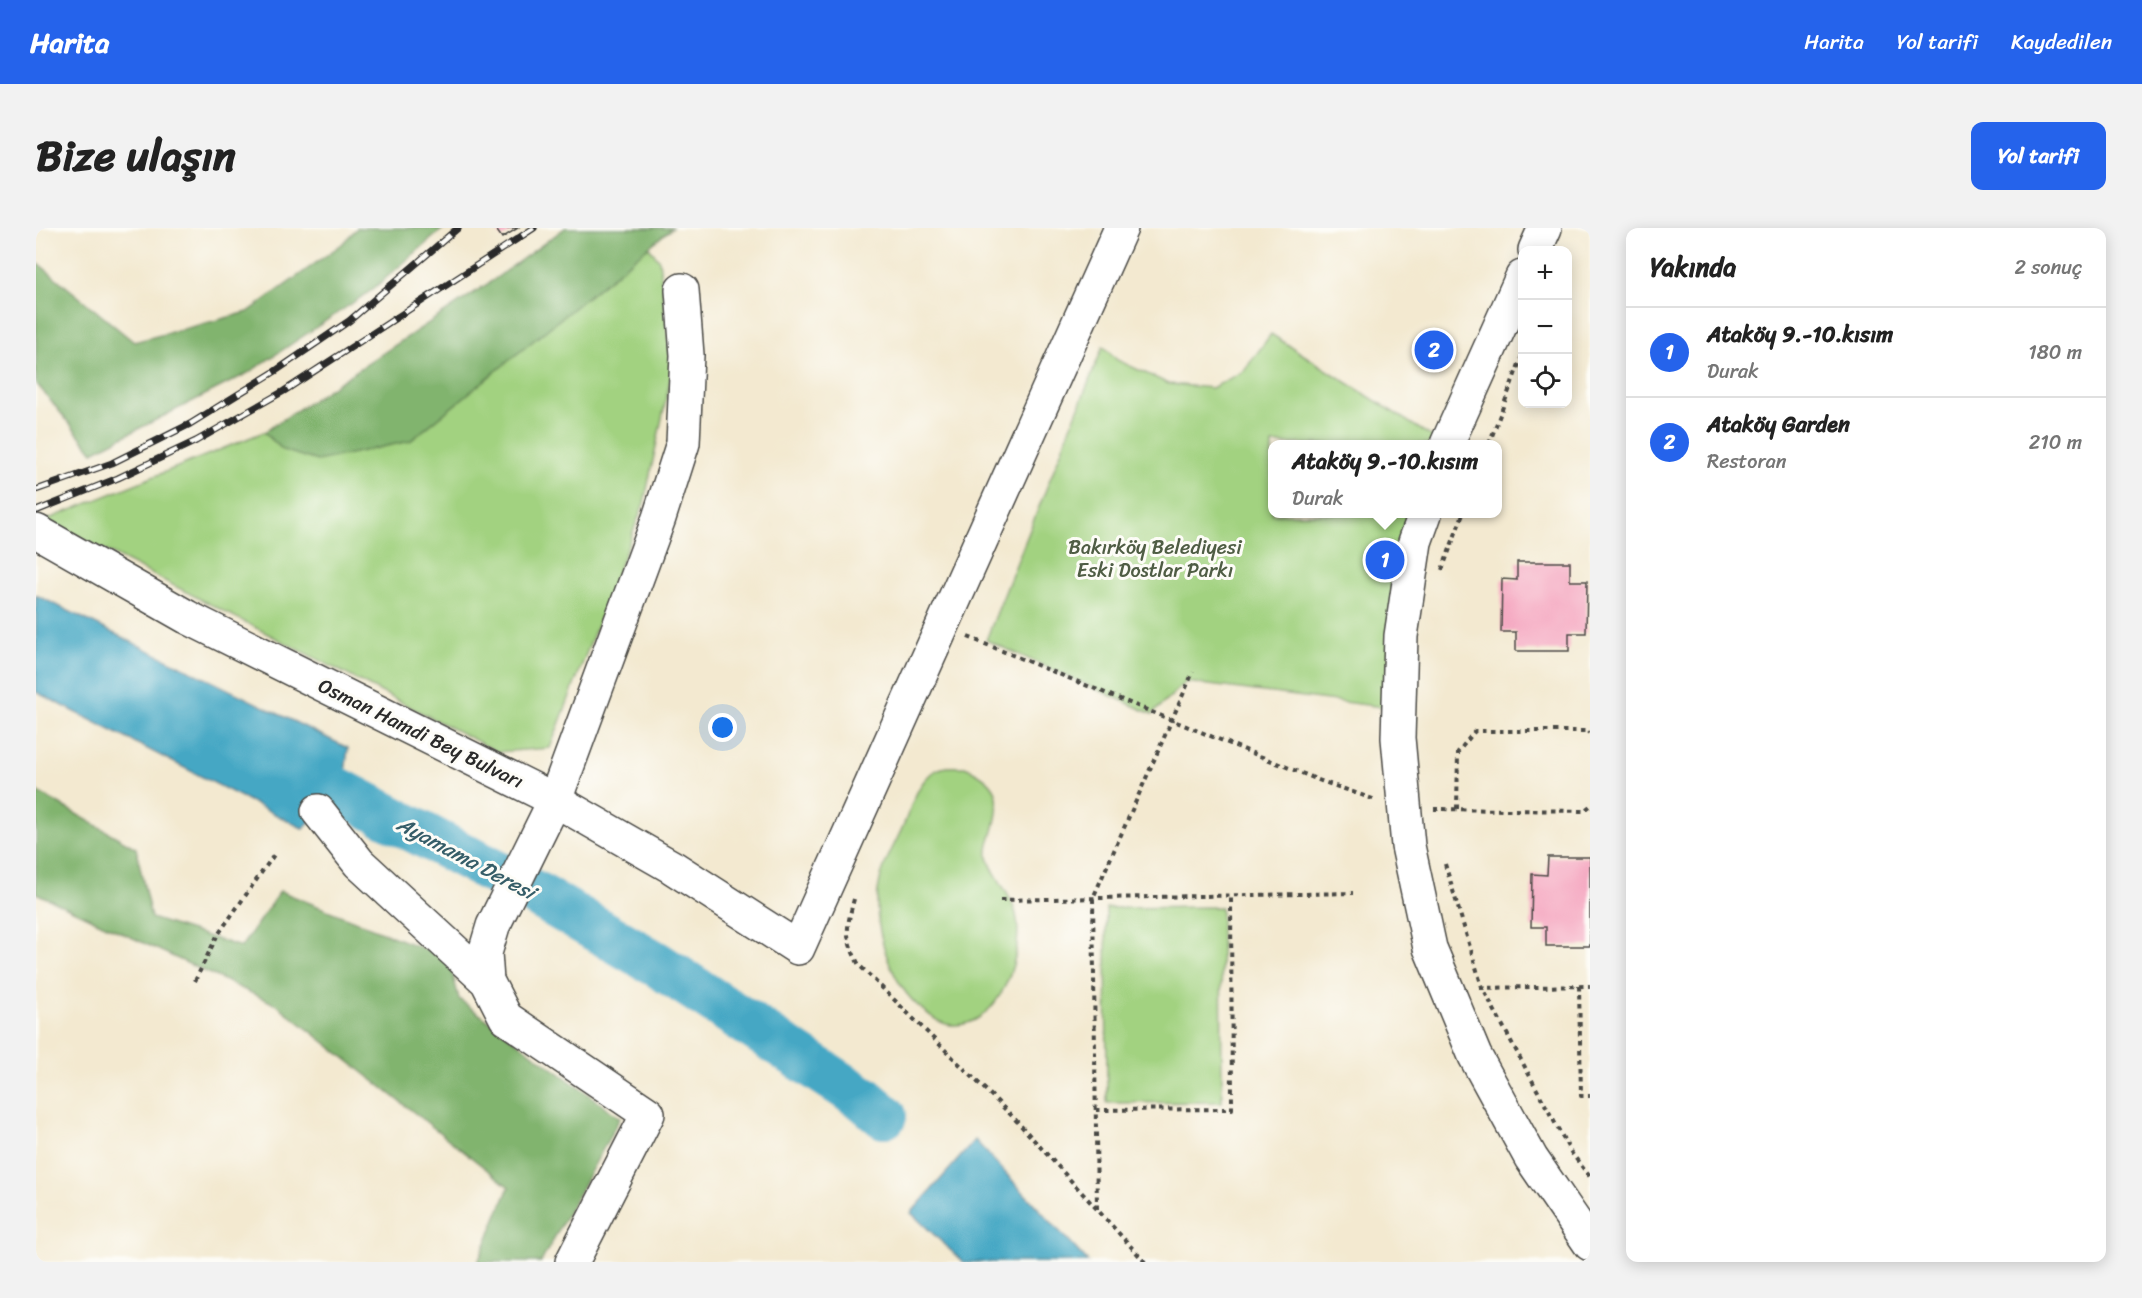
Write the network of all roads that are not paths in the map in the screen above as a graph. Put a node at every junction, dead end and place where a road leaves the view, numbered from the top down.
1 (1121, 228) edge
2 (1545, 228) edge
3 (1537, 246) edge
4 (1518, 286) edge
5 (682, 290) dead end
6 (1449, 440) edge
7 (1423, 518) edge
8 (36, 531) edge
9 (318, 811) dead end
10 (549, 812) junction
11 (487, 981) junction
12 (1590, 1244) edge
13 (572, 1262) edge

1 - 10 street, Osman Hamdi Bey Bulvarı
2 - 3 street
4 - 6 street
5 - 10 street
7 - 12 street
8 - 10 street, Osman Hamdi Bey Bulvarı
9 - 11 street
10 - 11 street
11 - 13 street

